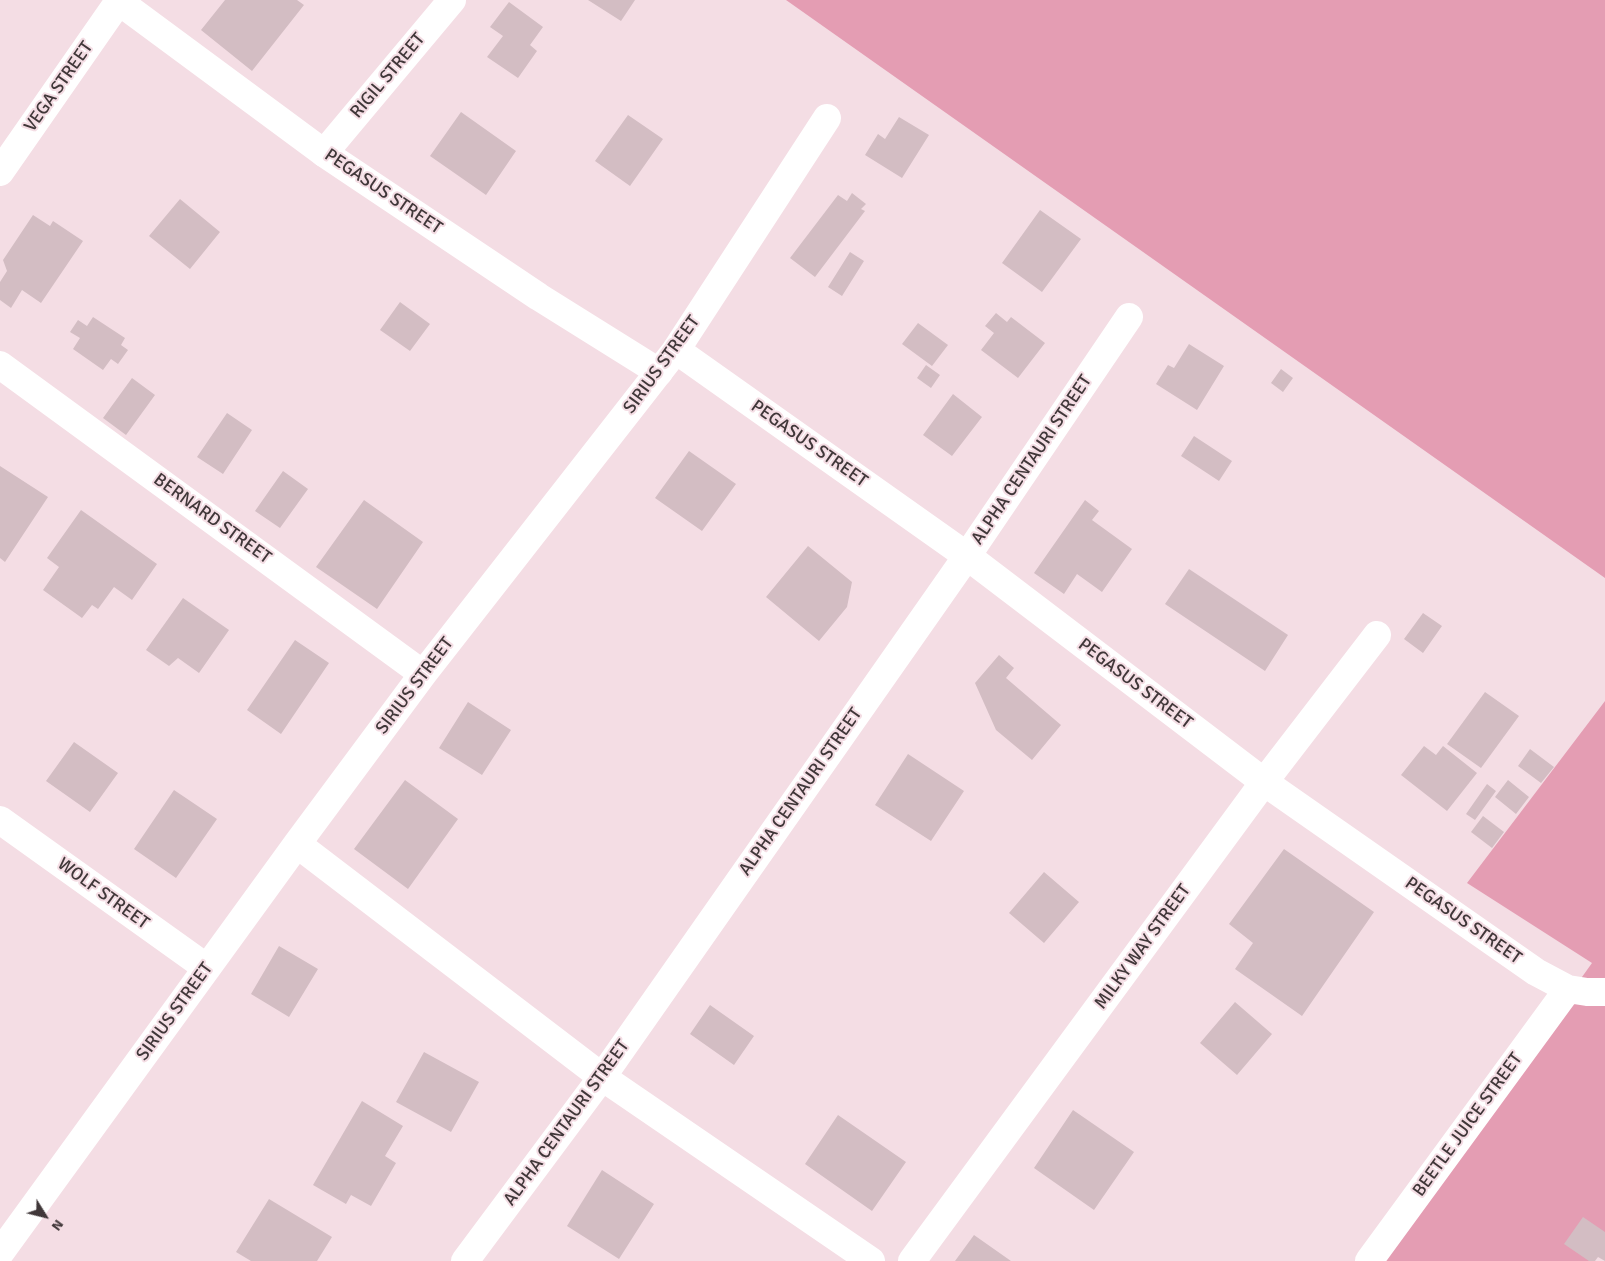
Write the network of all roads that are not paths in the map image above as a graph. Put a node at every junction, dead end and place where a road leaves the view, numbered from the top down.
1 (452, 0) edge
2 (118, 1) edge
3 (827, 118) dead end
4 (324, 153) junction
5 (0, 172) edge
6 (1129, 317) dead end
7 (676, 350) junction
8 (0, 366) edge
9 (659, 372) junction
10 (967, 556) junction
11 (1378, 635) dead end
12 (423, 674) junction
13 (1264, 782) junction
14 (0, 820) edge
15 (297, 844) junction
16 (207, 968) junction
17 (1568, 989) junction
18 (1605, 992) edge
19 (602, 1077) junction
20 (0, 1253) edge
21 (465, 1261) edge
22 (871, 1261) edge
23 (912, 1261) edge
24 (1369, 1261) edge

1 - 4 street, RIGIL STREET
2 - 4 street, PEGASUS STREET
2 - 5 street, VEGA STREET
3 - 7 street, SIRIUS STREET
4 - 9 street, PEGASUS STREET
6 - 10 street, ALPHA CENTAURI STREET
7 - 9 street, SIRIUS STREET
7 - 10 street, PEGASUS STREET
8 - 12 street, BERNARD STREET
9 - 12 street, SIRIUS STREET
10 - 13 street, PEGASUS STREET
10 - 19 street, ALPHA CENTAURI STREET
11 - 13 street, MILKY WAY STREET
12 - 15 street, SIRIUS STREET
13 - 17 street, PEGASUS STREET
13 - 23 street, MILKY WAY STREET
14 - 16 street, WOLF STREET
15 - 16 street, SIRIUS STREET
15 - 19 street
16 - 20 street, SIRIUS STREET
17 - 18 street, PEGASUS STREET
17 - 24 street, BEETLE JUICE STREET
19 - 21 street, ALPHA CENTAURI STREET
19 - 22 street

